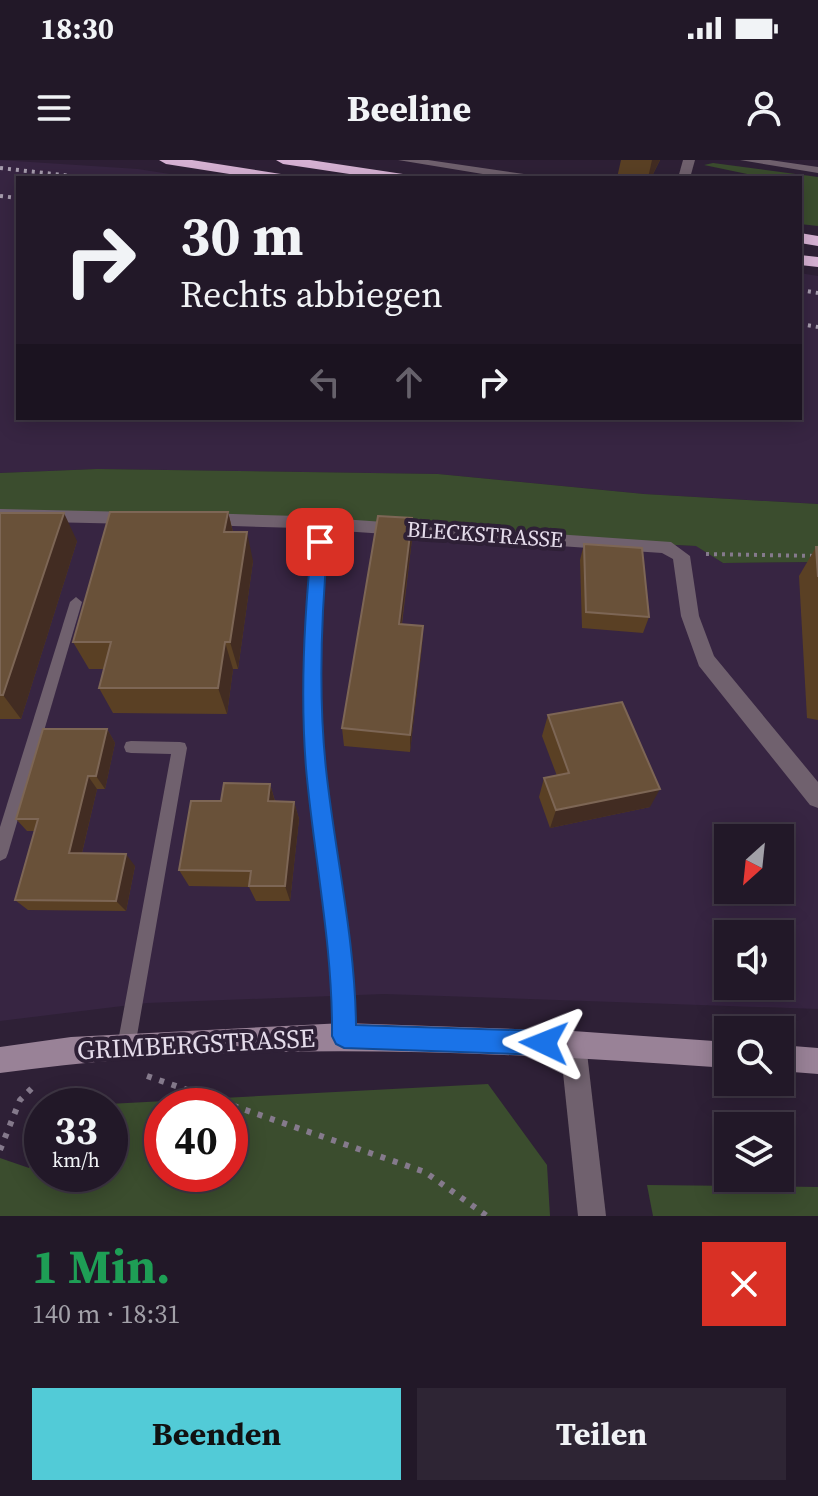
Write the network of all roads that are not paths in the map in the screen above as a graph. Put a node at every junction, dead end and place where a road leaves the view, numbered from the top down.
1 (166, 160) edge
2 (283, 160) edge
3 (404, 160) edge
4 (746, 160) edge
5 (818, 170) edge
6 (268, 176) edge
7 (390, 176) edge
8 (517, 176) edge
9 (0, 515) edge
10 (157, 518) edge
11 (188, 519) edge
12 (320, 542) dead end
13 (76, 602) dead end
14 (131, 747) dead end
15 (818, 798) edge
16 (0, 853) edge
17 (344, 1036) junction
18 (573, 1044) junction
19 (714, 1054) edge
20 (128, 1059) junction
21 (794, 1059) edge
22 (0, 1060) edge
23 (818, 1061) edge
24 (592, 1216) edge

1 - 6 highway
2 - 7 highway
3 - 8 street
4 - 5 street
9 - 10 street
11 - 15 street, BLECKSTRASSE
12 - 17 lane
13 - 16 lane
14 - 20 lane
17 - 18 street, GRIMBERGSTRASSE
17 - 20 street, GRIMBERGSTRASSE
18 - 19 street, GRIMBERGSTRASSE
18 - 24 street
20 - 22 street, GRIMBERGSTRASSE
21 - 23 street

